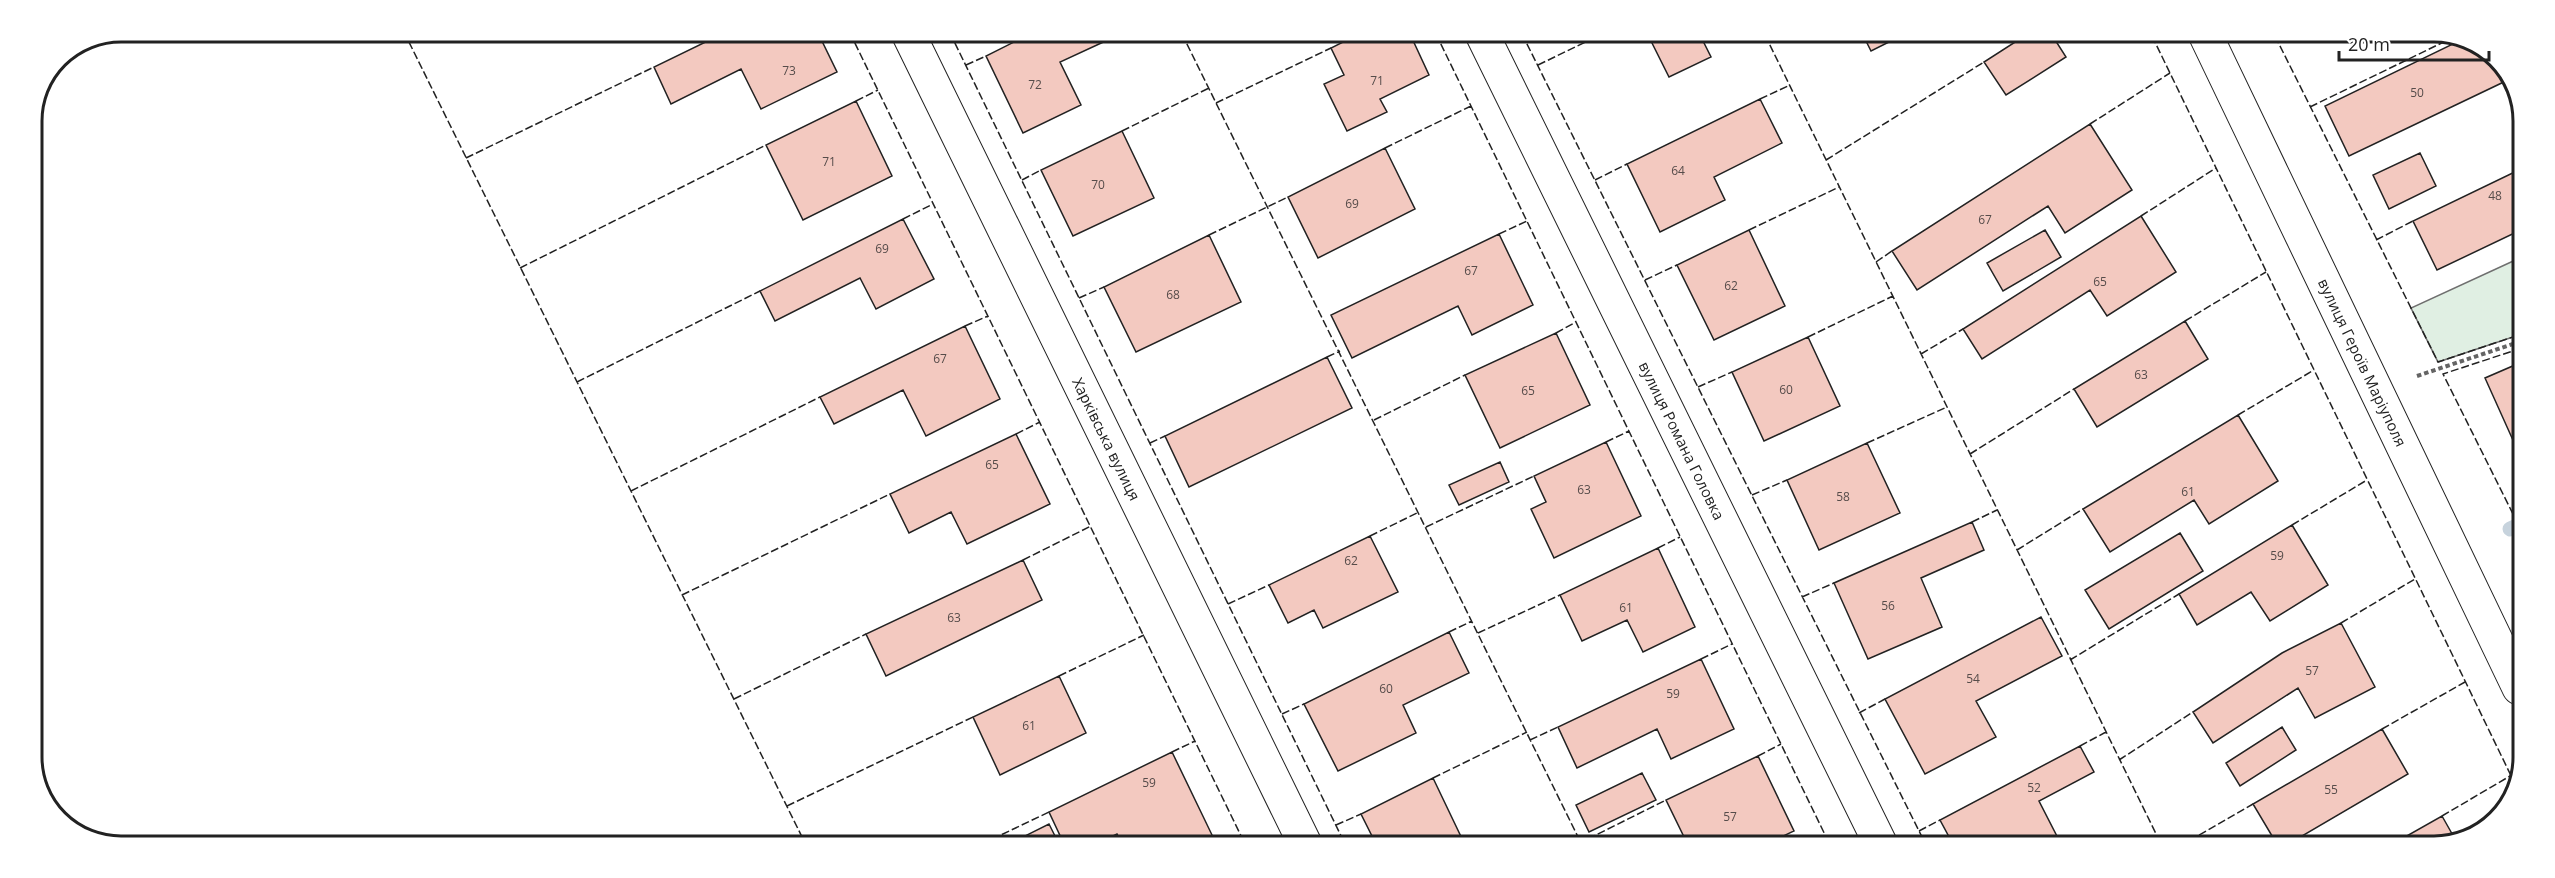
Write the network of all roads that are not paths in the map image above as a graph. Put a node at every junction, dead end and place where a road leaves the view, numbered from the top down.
1 (912, 42) edge
2 (1486, 42) edge
3 (2209, 42) edge
4 (2513, 674) edge
5 (1301, 836) edge
6 (1877, 836) edge

1 - 5 street, Харківська вулиця
2 - 6 street, вулиця Романа Головка
3 - 4 street, вулиця Героїв Маріуполя

